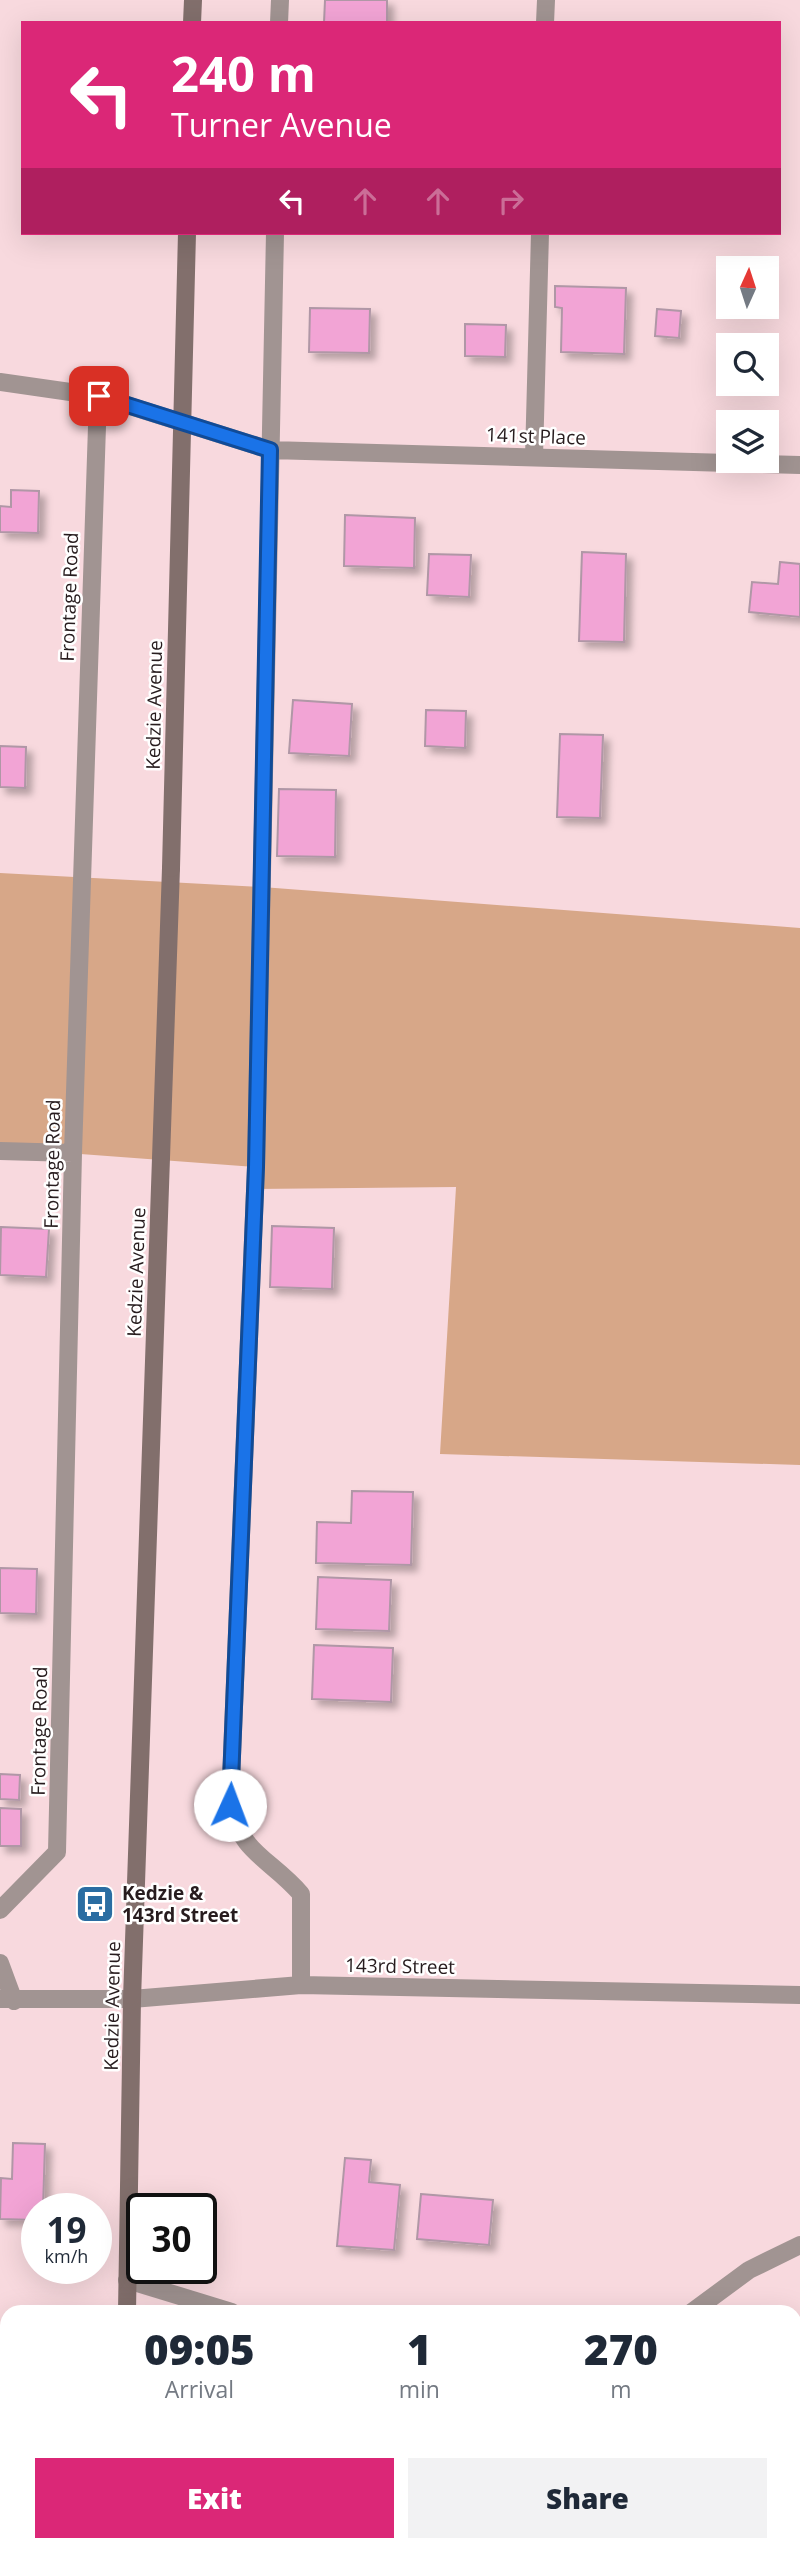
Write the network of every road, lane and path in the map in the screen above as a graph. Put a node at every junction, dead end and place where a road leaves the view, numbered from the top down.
1 (193, 0) edge
2 (280, 0) edge
3 (546, 0) edge
4 (192, 21) edge
5 (279, 21) edge
6 (545, 21) edge
7 (187, 235) edge
8 (275, 235) edge
9 (540, 235) edge
10 (0, 382) edge
11 (99, 396) junction
12 (270, 450) junction
13 (534, 457) junction
14 (800, 465) edge
15 (0, 1151) edge
16 (73, 1153) junction
17 (0, 1910) edge
18 (0, 1963) edge
19 (301, 1985) junction
20 (800, 1995) edge
21 (132, 1999) junction
22 (7, 2000) edge
23 (129, 2193) edge
24 (800, 2245) edge
25 (127, 2284) edge
26 (140, 2284) edge
27 (127, 2305) edge
28 (209, 2305) edge
29 (702, 2305) edge

1 - 4 main road
2 - 5 street
3 - 6 street
7 - 21 main road, Kedzie Avenue, bridge
8 - 12 street
9 - 13 street
10 - 11 street, 141st Place
11 - 12 street, 141st Place
11 - 16 street, Frontage Road
12 - 13 street, 141st Place
12 - 19 street
13 - 14 street, 141st Place
15 - 16 street
16 - 17 street, Frontage Road
18 - 22 street
19 - 20 street, 143rd Street
19 - 21 street, 143rd Street
21 - 22 street, 143rd Street
21 - 23 main road, Kedzie Avenue
24 - 29 street
25 - 27 main road, Kedzie Avenue
26 - 28 street

